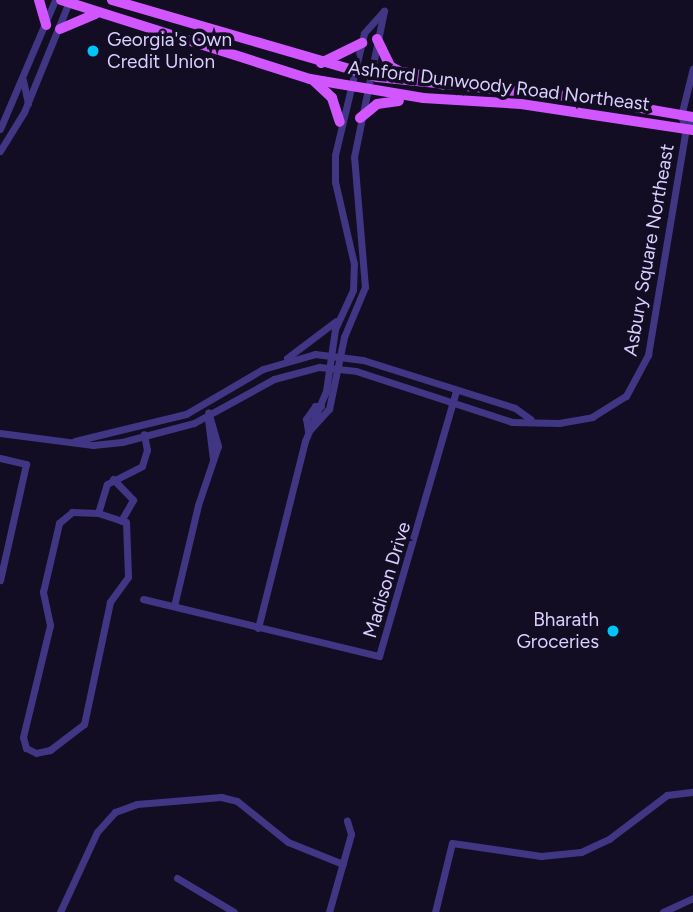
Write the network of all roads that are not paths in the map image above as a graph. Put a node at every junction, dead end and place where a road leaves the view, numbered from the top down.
1 (39, 0) edge
2 (55, 0) edge
3 (113, 0) edge
4 (66, 1) edge
5 (100, 14) junction
6 (46, 24) junction
7 (60, 29) junction
8 (377, 39) junction
9 (362, 43) junction
10 (321, 63) junction
11 (693, 68) edge
12 (26, 69) junction
13 (354, 72) junction
14 (369, 76) junction
15 (310, 79) junction
16 (443, 85) junction
17 (350, 86) junction
18 (365, 90) junction
19 (494, 102) junction
20 (28, 103) junction
21 (681, 116) junction
22 (360, 118) junction
23 (693, 118) edge
24 (340, 122) junction
25 (0, 129) edge
26 (690, 130) edge
27 (0, 152) edge
28 (342, 316) junction
29 (332, 354) junction
30 (341, 355) junction
31 (284, 361) junction
32 (330, 368) junction
33 (339, 368) junction
34 (456, 391) junction
35 (204, 405) junction
36 (453, 405) junction
37 (208, 416) junction
38 (531, 420) junction
39 (142, 426) junction
40 (309, 431) junction
41 (0, 433) edge
42 (145, 437) junction
43 (72, 441) junction
44 (0, 458) edge
45 (113, 479) junction
46 (98, 513) junction
47 (121, 520) junction
48 (0, 580) edge
49 (143, 599) dead end
50 (174, 607) junction
51 (258, 628) junction
52 (693, 792) edge
53 (347, 821) dead end
54 (343, 864) junction
55 (177, 878) dead end
56 (693, 898) edge
57 (60, 912) edge
58 (234, 912) edge
59 (329, 912) edge
60 (435, 912) edge
61 (663, 912) edge

1 - 6 main road
2 - 6 street
3 - 10 main road, Ashford Dunwoody Road Northeast
4 - 5 main road, Ashford Dunwoody Road Northeast
4 - 7 street
5 - 7 main road
5 - 15 main road, Ashford Dunwoody Road Northeast
6 - 12 street
7 - 20 street
8 - 9 street
8 - 14 street
8 - 16 main road
9 - 10 main road
9 - 13 street
10 - 13 main road, Ashford Dunwoody Road Northeast
11 - 21 street
12 - 20 street
12 - 25 street
13 - 14 main road, Ashford Dunwoody Road Northeast
13 - 17 street
14 - 16 main road, Ashford Dunwoody Road Northeast
14 - 18 street
15 - 17 main road, Ashford Dunwoody Road Northeast
15 - 24 main road
16 - 21 main road, Ashford Dunwoody Road Northeast
17 - 18 main road, Ashford Dunwoody Road Northeast
17 - 24 street
18 - 19 main road, Ashford Dunwoody Road Northeast
18 - 22 street
19 - 22 main road
19 - 26 main road, Ashford Dunwoody Road Northeast
20 - 27 street
21 - 23 main road, Ashford Dunwoody Road Northeast
21 - 26 street
22 - 30 street
23 - 26 street
24 - 28 street
26 - 38 street, Asbury Square Northeast
28 - 29 street
28 - 31 street
29 - 30 street, Asbury Square Northeast
29 - 31 street, Asbury Square Northeast
29 - 32 street
30 - 33 street
30 - 34 street, Asbury Square Northeast
31 - 35 street
32 - 33 street, Asbury Square Northeast
32 - 37 street, Asbury Square Northeast
32 - 40 street
33 - 36 street, Asbury Square Northeast
33 - 40 street
34 - 36 street, Madison Drive
34 - 38 street, Asbury Square Northeast
35 - 37 street
35 - 39 street
36 - 38 street, Asbury Square Northeast
36 - 51 street, Madison Drive
37 - 42 street, Asbury Square Northeast
37 - 50 street
39 - 42 street
39 - 43 street
40 - 51 street
41 - 43 street, Asbury Square Northeast
42 - 43 street, Asbury Square Northeast
42 - 45 street
44 - 48 street
45 - 46 street
45 - 47 street
46 - 47 street
46 - 47 street
49 - 50 street, Madison Drive
50 - 51 street, Madison Drive
52 - 60 street
53 - 54 street
54 - 57 street
54 - 59 street
55 - 58 street
56 - 61 street

